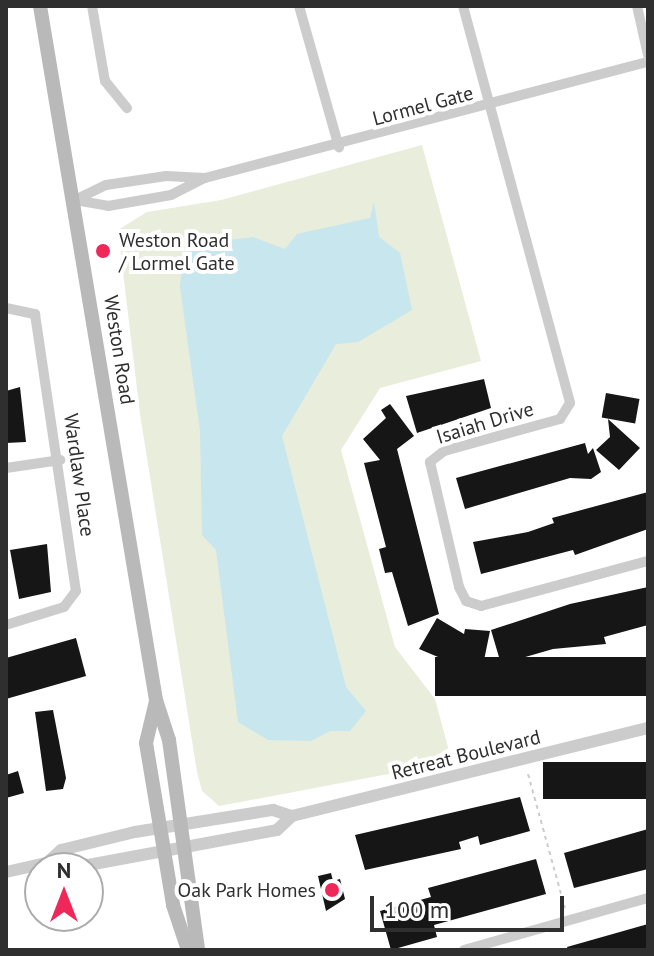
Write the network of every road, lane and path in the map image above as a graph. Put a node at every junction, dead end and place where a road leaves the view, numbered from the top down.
1 (40, 6) edge
2 (92, 6) edge
3 (299, 6) edge
4 (463, 6) edge
5 (637, 6) edge
6 (648, 55) edge
7 (648, 62) edge
8 (490, 106) junction
9 (127, 108) dead end
10 (339, 147) junction
11 (205, 178) junction
12 (75, 200) junction
13 (6, 308) edge
14 (60, 460) junction
15 (6, 468) edge
16 (648, 561) edge
17 (6, 625) edge
18 (156, 700) junction
19 (648, 728) edge
20 (528, 774) dead end
21 (292, 816) junction
22 (183, 827) junction
23 (160, 829) junction
24 (187, 847) junction
25 (164, 850) junction
26 (60, 852) edge
27 (104, 862) edge
28 (648, 898) edge
29 (566, 911) dead end
30 (188, 950) edge
31 (198, 950) edge
32 (464, 950) edge

1 - 12 main road, Weston Road
2 - 9 street
3 - 10 street
4 - 8 street
5 - 6 street
7 - 8 street, Lormel Gate
8 - 10 street, Lormel Gate
8 - 16 street, Isaiah Drive
10 - 11 street, Lormel Gate
11 - 12 street, Lormel Gate
11 - 12 street, Lormel Gate
12 - 18 main road, Weston Road
13 - 14 street, Wardlaw Place
14 - 15 street
14 - 17 street, Wardlaw Place
18 - 22 main road, Weston Road
18 - 23 main road, Weston Road
19 - 21 street, Retreat Boulevard
20 - 29 path
21 - 22 street, Retreat Boulevard
21 - 24 street, Retreat Boulevard
22 - 23 street, Retreat Boulevard
22 - 24 main road, Weston Road
23 - 25 main road, Weston Road
23 - 26 street, Retreat Boulevard
24 - 25 street, Retreat Boulevard
24 - 31 main road, Weston Road
25 - 27 street, Retreat Boulevard
25 - 30 main road, Weston Road
28 - 32 street

